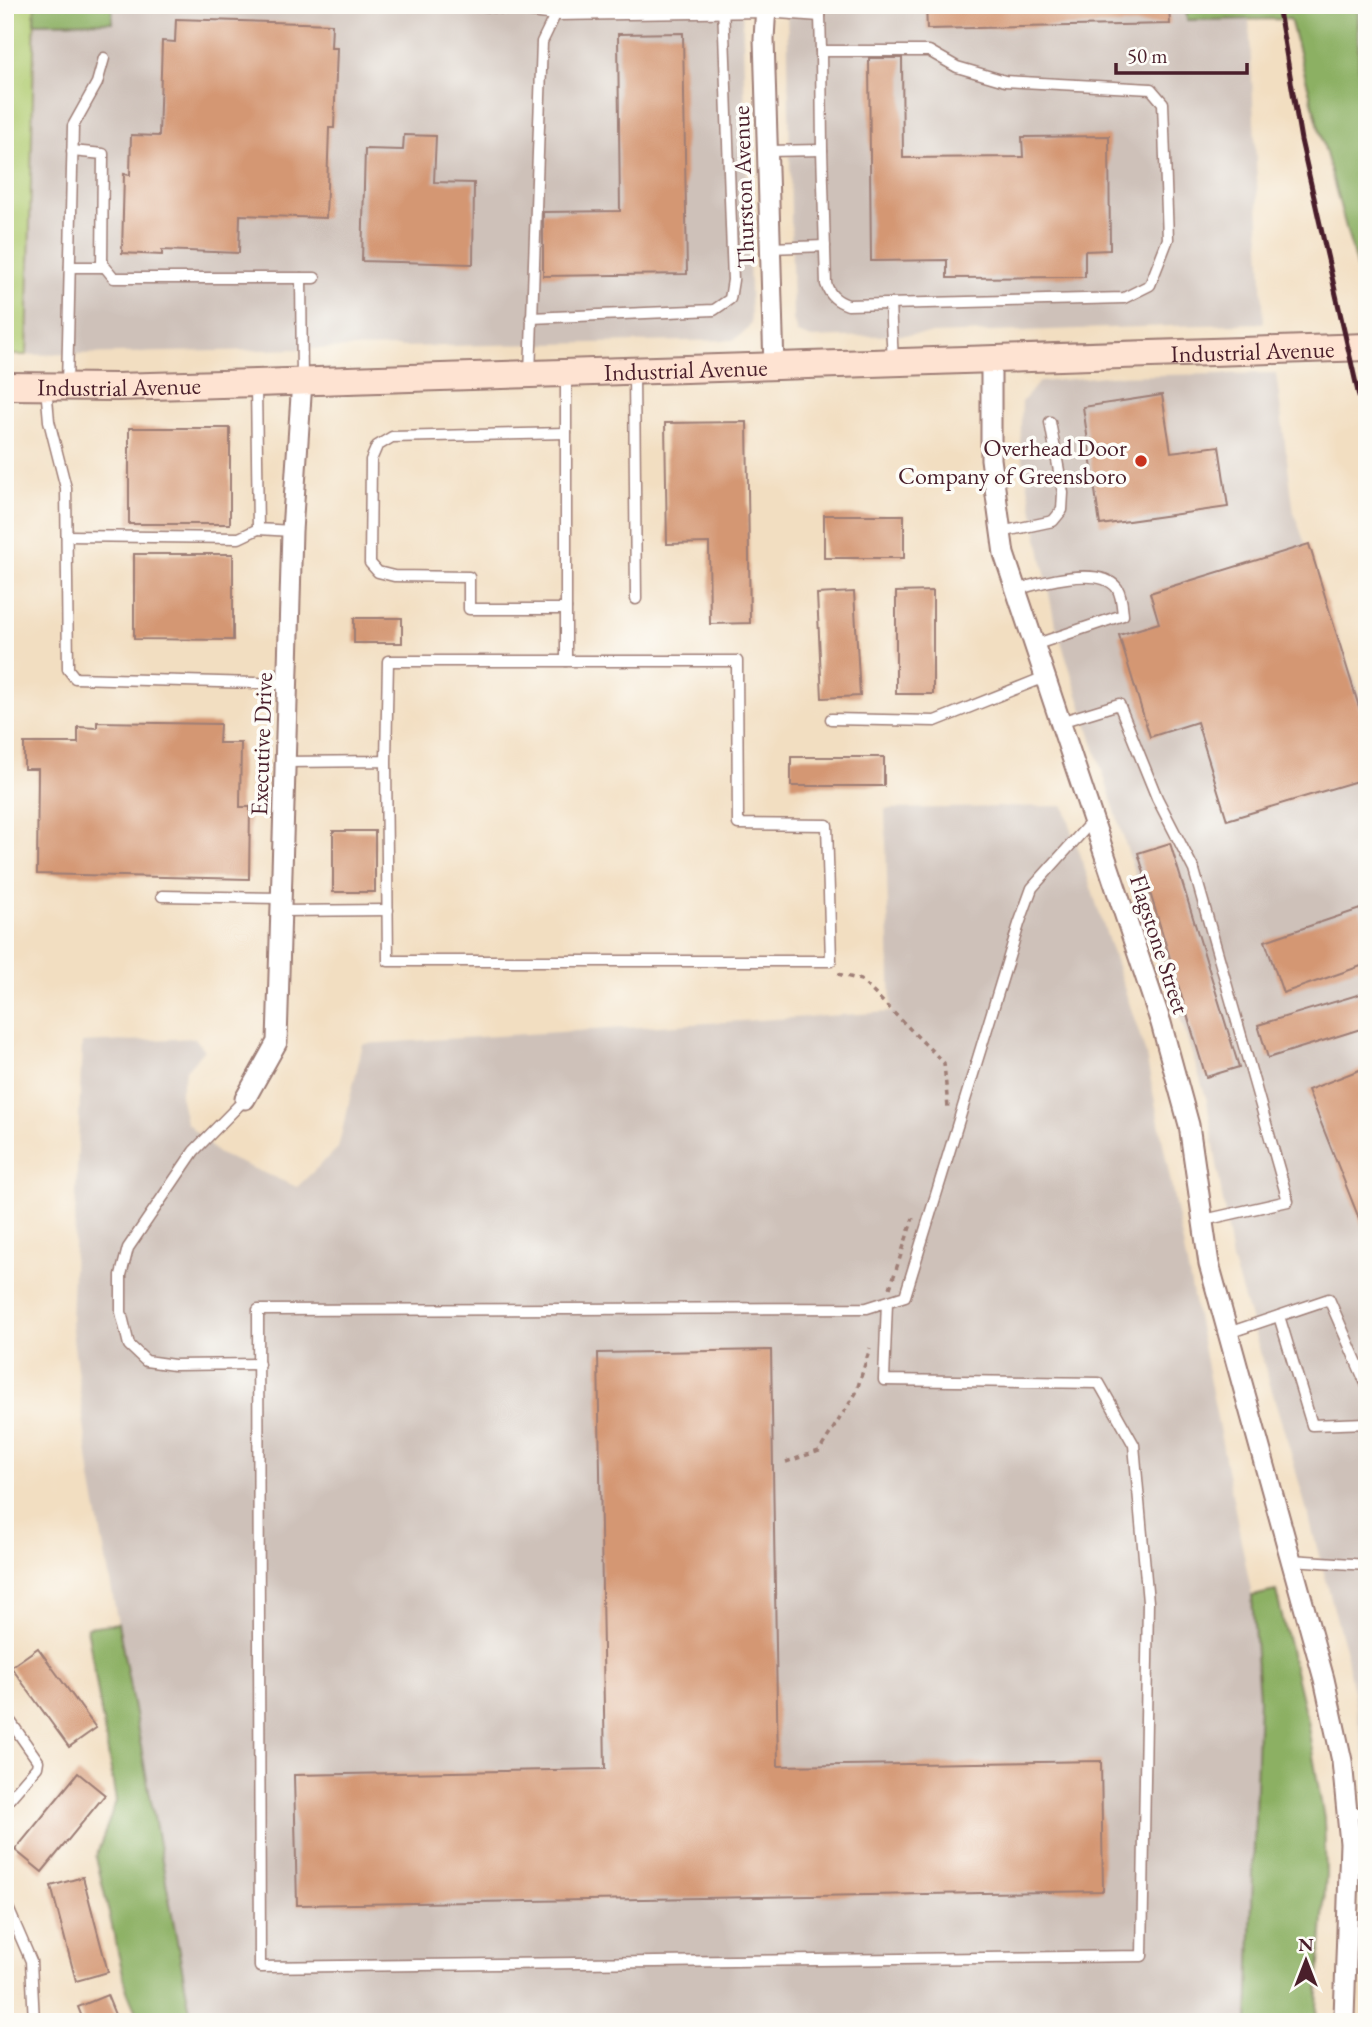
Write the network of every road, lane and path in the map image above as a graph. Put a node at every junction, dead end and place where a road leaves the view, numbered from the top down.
1 (479, 5) edge
2 (723, 9) edge
3 (765, 9) edge
4 (616, 10) edge
5 (820, 11) edge
6 (555, 15) junction
7 (821, 51) junction
8 (104, 58) dead end
9 (822, 150) junction
10 (72, 151) junction
11 (767, 151) junction
12 (825, 246) junction
13 (769, 248) junction
14 (70, 267) junction
15 (102, 267) junction
16 (301, 278) junction
17 (315, 278) dead end
18 (890, 304) junction
19 (531, 318) junction
20 (1367, 347) edge
21 (991, 360) junction
22 (894, 362) junction
23 (774, 367) junction
24 (634, 371) junction
25 (566, 373) junction
26 (530, 374) junction
27 (302, 381) junction
28 (257, 383) junction
29 (5, 386) edge
30 (56, 386) junction
31 (1050, 422) dead end
32 (566, 433) junction
33 (258, 529) junction
34 (292, 531) junction
35 (1001, 532) junction
36 (67, 536) junction
37 (1016, 590) junction
38 (636, 599) dead end
39 (566, 609) junction
40 (1034, 645) junction
41 (566, 661) junction
42 (1045, 677) junction
43 (287, 684) junction
44 (831, 719) dead end
45 (1060, 722) junction
46 (386, 761) junction
47 (285, 762) junction
48 (1093, 819) junction
49 (162, 895) dead end
50 (281, 905) junction
51 (388, 909) junction
52 (838, 974) dead end
53 (245, 1099) joint
54 (948, 1112) dead end
55 (914, 1214) dead end
56 (1204, 1220) junction
57 (888, 1296) junction
58 (1279, 1316) junction
59 (1228, 1334) junction
60 (872, 1342) dead end
61 (259, 1364) junction
62 (1367, 1386) edge
63 (1367, 1423) edge
64 (786, 1462) dead end
65 (1289, 1553) junction
66 (1367, 1565) edge
67 (5, 1719) edge
68 (5, 1804) edge
69 (1357, 1813) edge
70 (5, 1901) edge
71 (34, 2022) edge
72 (1346, 2022) edge

1 - 6 lane
2 - 3 lane
2 - 4 lane
2 - 19 lane
3 - 5 lane
3 - 11 street, Thurston Avenue
4 - 6 lane
5 - 7 lane
6 - 19 lane
7 - 9 lane
7 - 18 lane
8 - 10 lane
9 - 11 lane
9 - 12 lane
10 - 14 lane
10 - 15 lane
11 - 13 street, Thurston Avenue
12 - 13 lane
12 - 18 lane
13 - 23 street, Thurston Avenue
14 - 15 lane
14 - 30 lane
15 - 16 lane
16 - 17 lane
16 - 27 lane
18 - 22 lane
19 - 26 lane
20 - 21 main road, Industrial Avenue
21 - 22 main road, Industrial Avenue
21 - 35 street, Flagstone Street
22 - 23 main road, Industrial Avenue
23 - 24 main road, Industrial Avenue
24 - 25 main road, Industrial Avenue
24 - 38 lane
25 - 26 main road, Industrial Avenue
25 - 32 lane
26 - 27 main road, Industrial Avenue
27 - 28 main road, Industrial Avenue
27 - 34 street, Executive Drive
28 - 30 main road, Industrial Avenue
28 - 33 lane
29 - 30 main road, Industrial Avenue
30 - 36 lane
31 - 35 lane
32 - 39 lane
32 - 39 lane
33 - 34 lane
33 - 36 lane
34 - 43 street, Executive Drive
35 - 37 street, Flagstone Street
36 - 43 lane
37 - 40 street, Flagstone Street
37 - 40 lane
39 - 41 lane
40 - 42 street, Flagstone Street
41 - 46 lane
41 - 51 lane
42 - 44 lane
42 - 45 street, Flagstone Street
43 - 47 street, Executive Drive
45 - 48 street, Flagstone Street
45 - 56 lane
46 - 47 lane
46 - 51 lane
47 - 50 street, Executive Drive
48 - 56 street, Flagstone Street
48 - 57 lane
49 - 50 lane
50 - 51 lane
50 - 53 street, Executive Drive
52 - 54 path
53 - 61 lane
55 - 57 path
56 - 59 street, Flagstone Street
57 - 61 lane
57 - 61 lane
58 - 59 lane
58 - 62 lane
58 - 63 lane
59 - 65 street, Flagstone Street
60 - 64 path
65 - 66 lane
65 - 69 street, Flagstone Street
67 - 68 lane
69 - 72 street, Flagstone Street
70 - 71 lane

